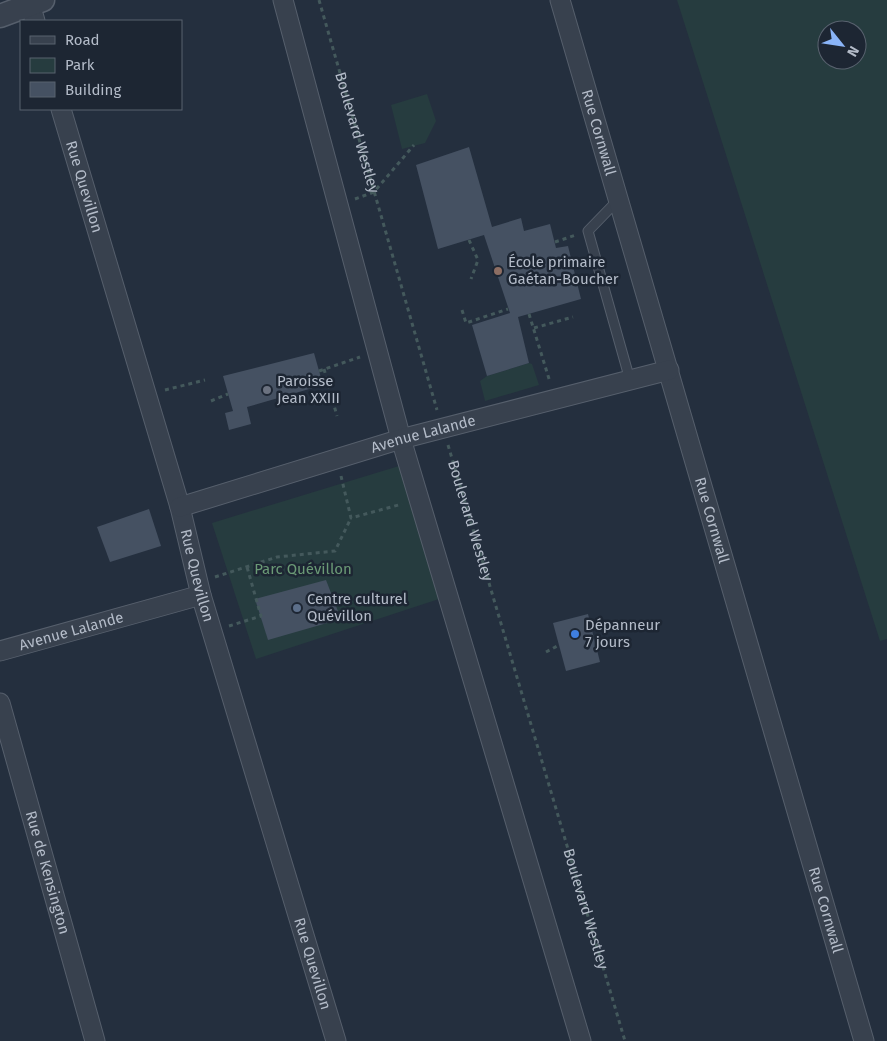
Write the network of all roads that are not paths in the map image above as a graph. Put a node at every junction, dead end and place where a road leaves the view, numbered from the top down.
1 (283, 0) edge
2 (560, 0) edge
3 (34, 7) edge
4 (0, 16) edge
5 (61, 110) edge
6 (619, 199) junction
7 (669, 370) junction
8 (630, 380) junction
9 (401, 439) junction
10 (180, 507) junction
11 (199, 589) junction
12 (0, 650) edge
13 (0, 704) edge
14 (95, 1041) edge
15 (336, 1041) edge
16 (582, 1041) edge
17 (864, 1041) edge

1 - 9 street
2 - 6 street, Rue Cornwall
3 - 4 street
5 - 10 street, Rue Quevillon
6 - 7 street, Rue Cornwall
6 - 8 lane
7 - 8 street, Avenue Lalande
7 - 17 street, Rue Cornwall
8 - 9 street, Avenue Lalande
9 - 10 street, Avenue Lalande
9 - 16 street
10 - 11 street, Rue Quevillon
11 - 12 street, Avenue Lalande
11 - 15 street, Rue Quevillon
13 - 14 street, Rue de Kensington

